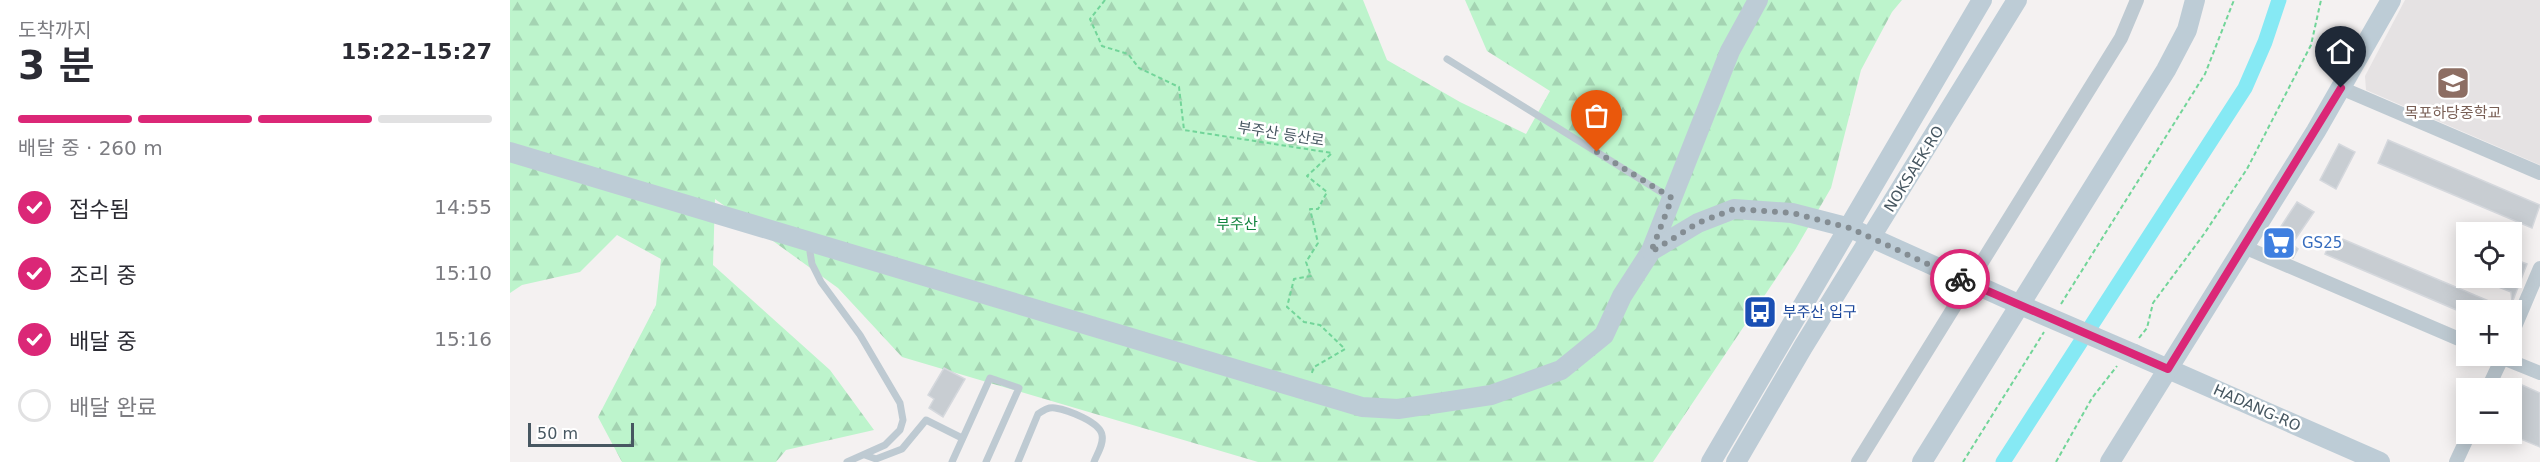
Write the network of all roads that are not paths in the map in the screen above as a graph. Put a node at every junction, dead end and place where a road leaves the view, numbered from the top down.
1 (1758, 0) edge
2 (1982, 0) edge
3 (2017, 0) edge
4 (2137, 0) edge
5 (2195, 0) edge
6 (2385, 5) edge
7 (1447, 59) dead end
8 (2341, 88) junction
9 (510, 152) edge
10 (2540, 173) edge
11 (1672, 198) junction
12 (1850, 228) junction
13 (1871, 239) junction
14 (813, 242) junction
15 (2244, 247) junction
16 (1651, 252) junction
17 (2540, 268) edge
18 (1968, 282) junction
19 (2022, 306) junction
20 (2522, 310) edge
21 (2456, 338) edge
22 (2522, 366) edge
23 (2168, 369) junction
24 (2540, 374) edge
25 (962, 438) junction
26 (2464, 444) edge
27 (865, 455) junction
28 (847, 462) edge
29 (952, 462) edge
30 (986, 462) edge
31 (1018, 462) edge
32 (1094, 462) edge
33 (1711, 462) edge
34 (1736, 462) edge
35 (1858, 462) edge
36 (1922, 462) edge
37 (2110, 462) edge
38 (2380, 462) edge
39 (2456, 462) edge

1 - 11 street
2 - 12 street, NOKSAEK-RO
3 - 13 street, NOKSAEK-RO
4 - 18 street
5 - 19 street
6 - 8 street
7 - 11 lane
8 - 10 street
8 - 15 street
9 - 14 street
11 - 16 street
12 - 13 street
12 - 16 street
12 - 33 street, NOKSAEK-RO
13 - 18 street
13 - 34 street, NOKSAEK-RO
14 - 16 street
14 - 27 lane
15 - 21 street
15 - 23 street
17 - 20 street
18 - 19 street
18 - 35 street
19 - 23 street, HADANG-RO, bridge
19 - 36 street
22 - 24 street
23 - 37 street
23 - 38 street, HADANG-RO
25 - 27 lane
25 - 29 lane
25 - 30 lane
26 - 39 street
27 - 28 lane
31 - 32 lane

